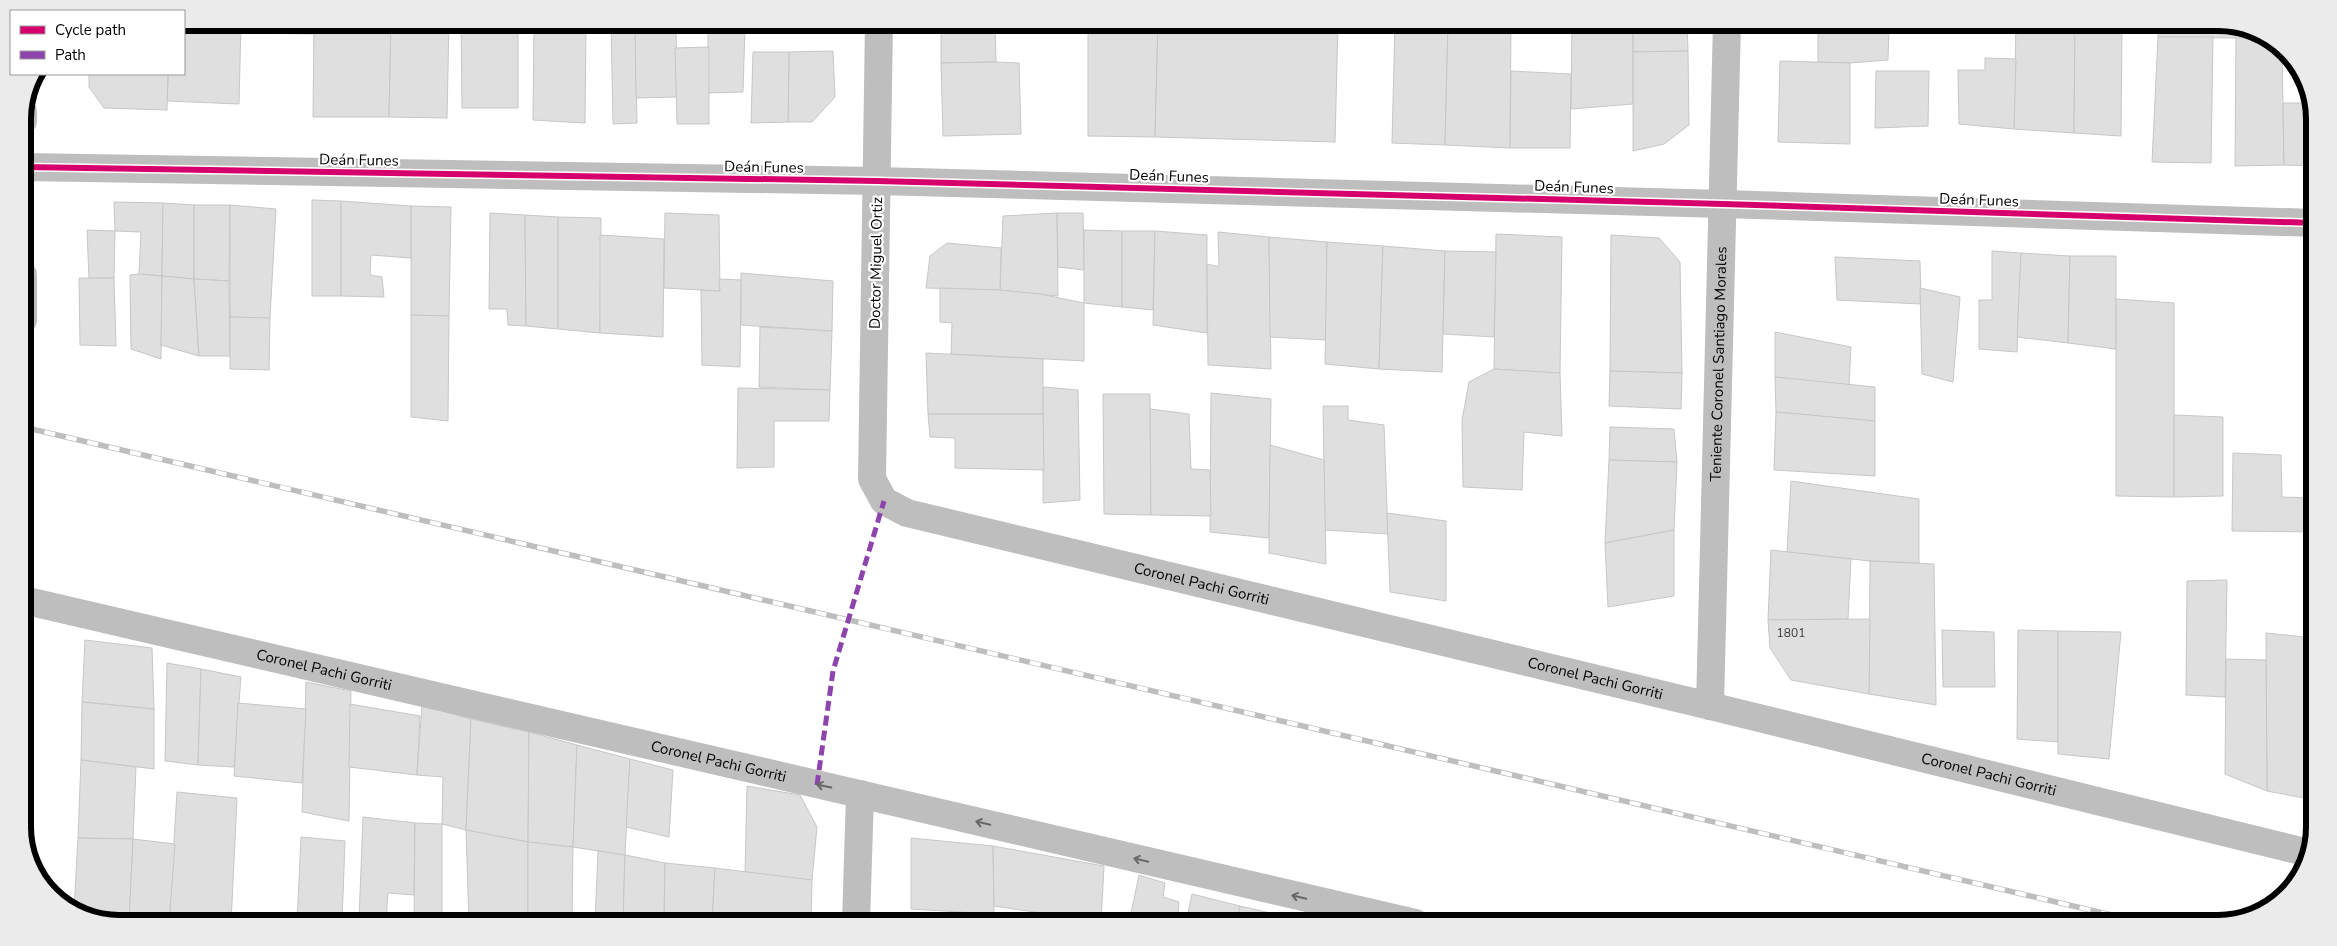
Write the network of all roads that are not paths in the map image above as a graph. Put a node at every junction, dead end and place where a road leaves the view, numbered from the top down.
1 (879, 31) edge
2 (1727, 31) edge
3 (31, 167) edge
4 (877, 181) junction
5 (1723, 204) junction
6 (2306, 223) edge
7 (884, 501) joint
8 (31, 602) edge
9 (1710, 706) junction
10 (860, 794) junction
11 (2302, 851) edge
12 (1331, 914) edge
13 (856, 915) edge

1 - 4 street, Doctor Miguel Ortiz
2 - 5 street, Teniente Coronel Santiago Morales
3 - 4 street, Deán Funes
4 - 5 street, Deán Funes
4 - 7 street, Doctor Miguel Ortiz
5 - 6 street, Deán Funes
5 - 9 street, Teniente Coronel Santiago Morales
7 - 9 street, Coronel Pachi Gorriti
10 -> 8 street, Coronel Pachi Gorriti
9 - 11 street, Coronel Pachi Gorriti
12 -> 10 street, Coronel Pachi Gorriti
10 - 13 street

